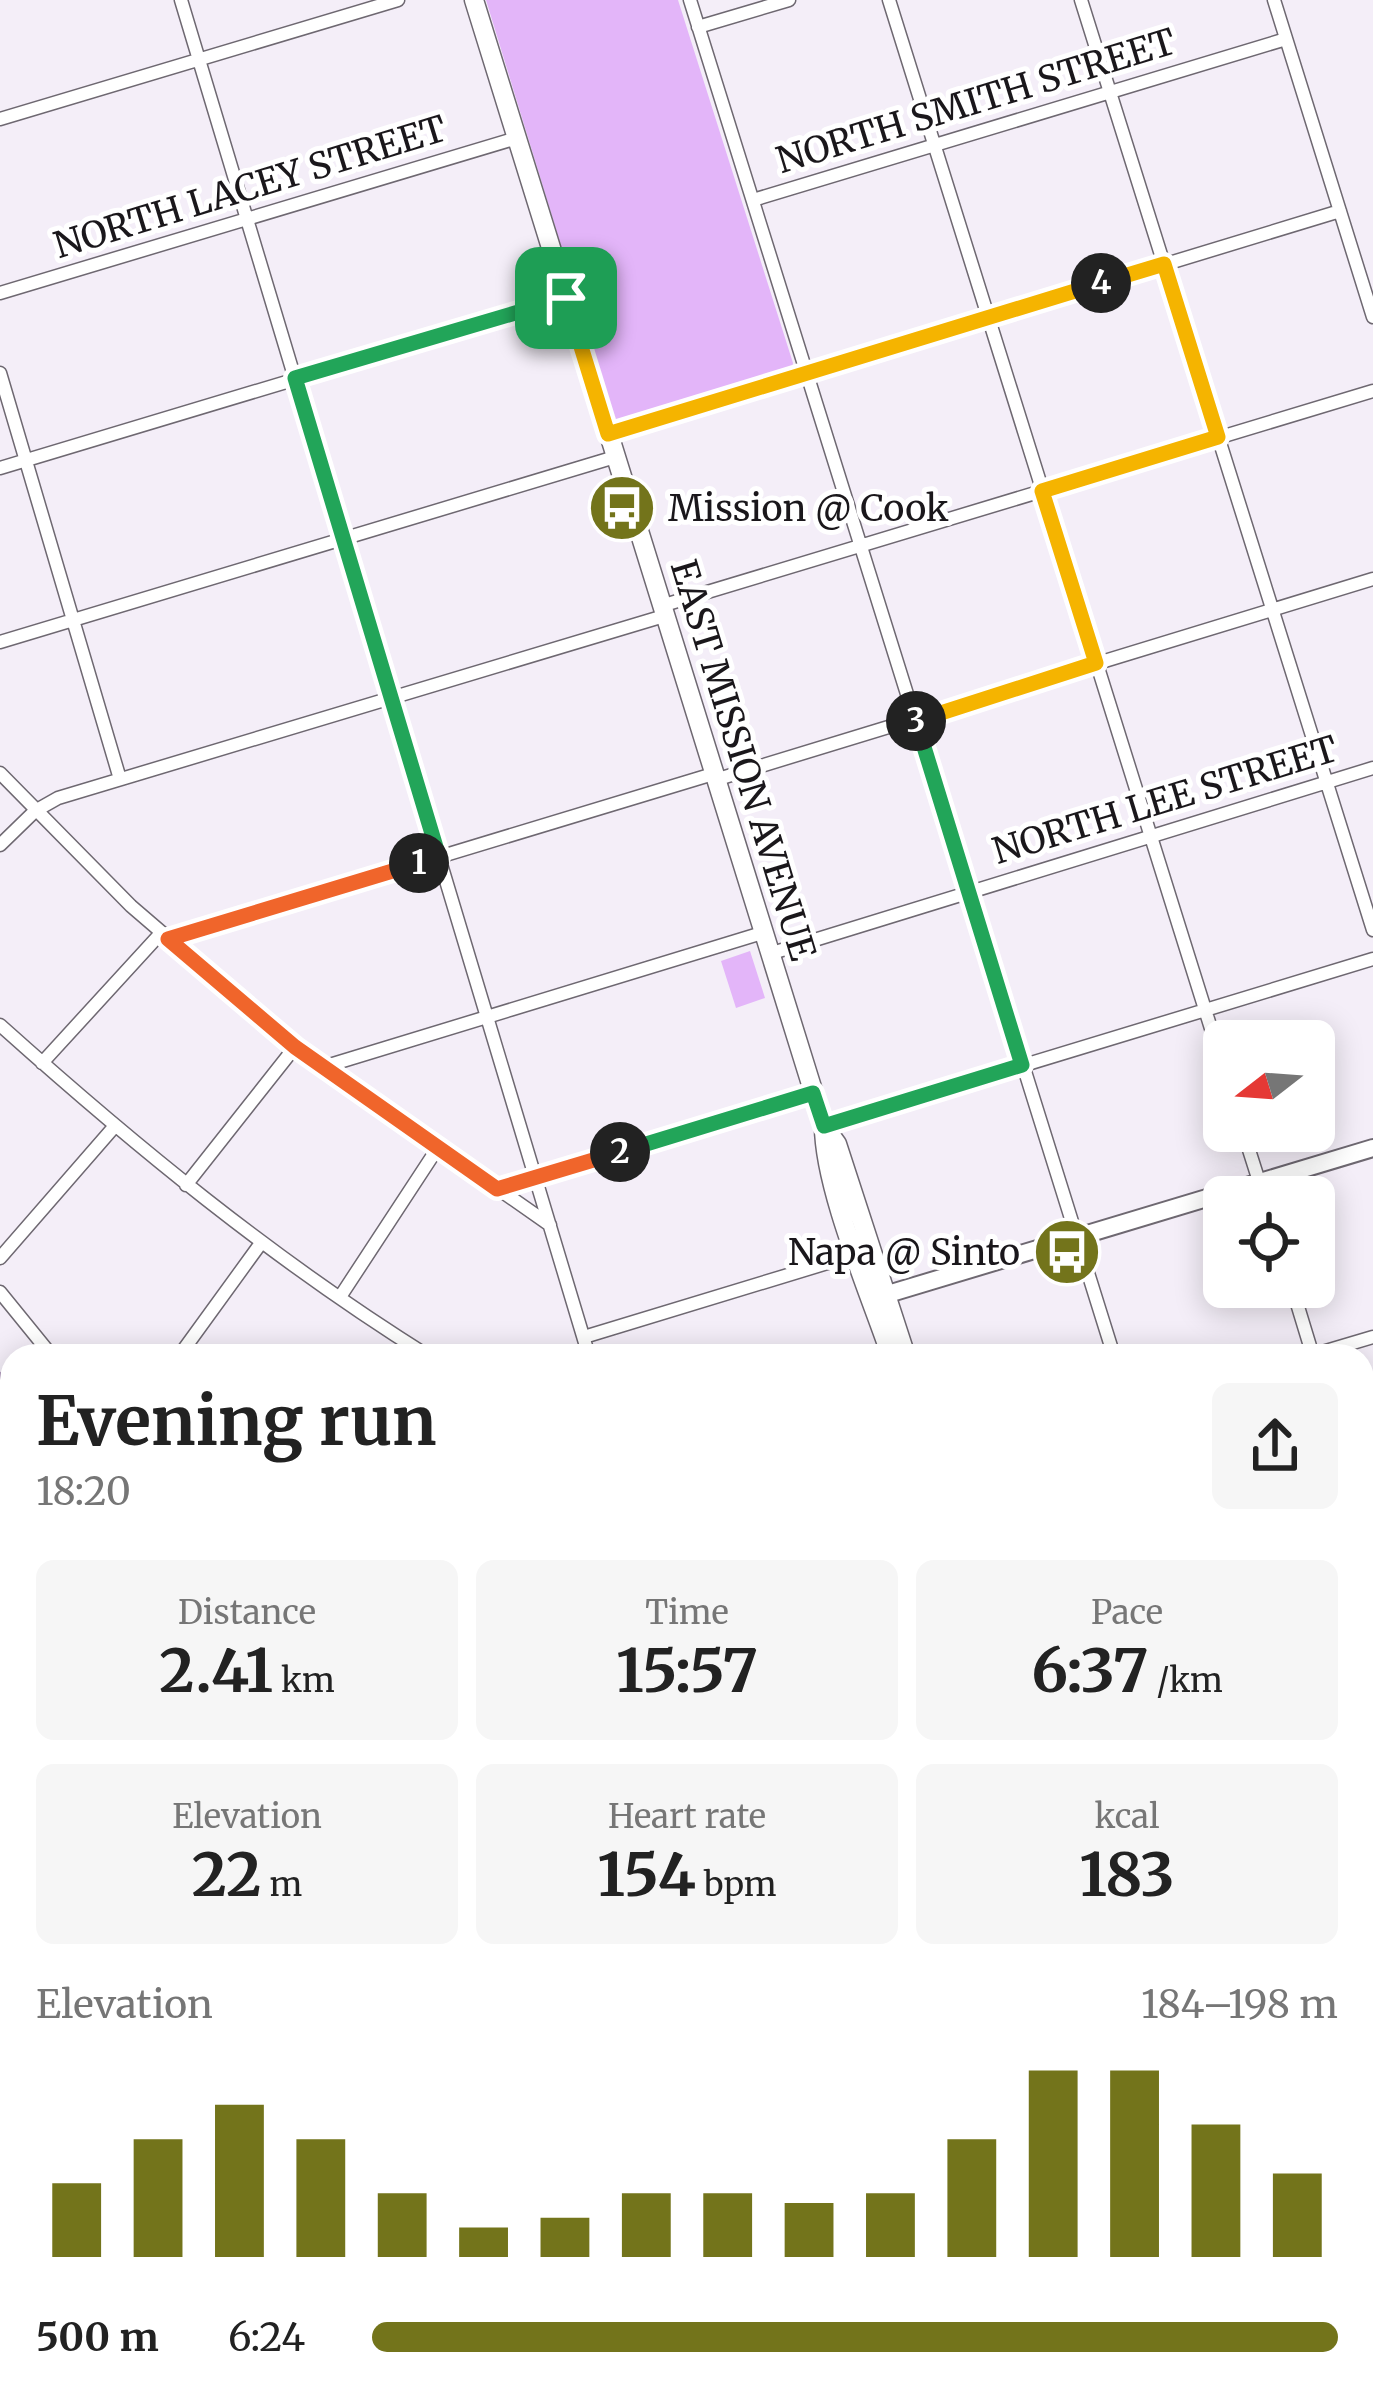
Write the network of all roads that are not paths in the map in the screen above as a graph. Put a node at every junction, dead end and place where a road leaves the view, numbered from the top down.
1 (181, 0) edge
2 (398, 0) edge
3 (474, 0) edge
4 (690, 0) edge
5 (789, 0) edge
6 (889, 0) edge
7 (1082, 0) edge
8 (1274, 0) edge
9 (698, 27) junction
10 (1286, 39) junction
11 (200, 60) junction
12 (1110, 91) junction
13 (0, 119) edge
14 (517, 138) junction
15 (934, 145) junction
16 (753, 200) junction
17 (1340, 211) junction
18 (248, 219) junction
19 (1164, 264) junction
20 (0, 293) edge
21 (566, 298) junction
22 (988, 317) junction
23 (1373, 317) edge
24 (0, 373) edge
25 (807, 373) junction
26 (295, 378) junction
27 (1373, 392) edge
28 (608, 434) junction
29 (1218, 437) junction
30 (615, 457) junction
31 (26, 460) junction
32 (0, 467) edge
33 (1042, 491) junction
34 (343, 538) junction
35 (859, 545) junction
36 (1373, 580) edge
37 (1272, 610) junction
38 (662, 611) junction
39 (74, 619) junction
40 (0, 642) edge
41 (1096, 663) junction
42 (392, 698) junction
43 (915, 718) junction
44 (1373, 768) edge
45 (0, 773) edge
46 (714, 777) junction
47 (120, 779) junction
48 (1328, 782) junction
49 (35, 811) junction
50 (1150, 837) junction
51 (0, 845) edge
52 (439, 857) junction
53 (969, 891) junction
54 (1373, 930) edge
55 (762, 933) junction
56 (165, 936) junction
57 (769, 954) junction
58 (1373, 959) edge
59 (1205, 1010) junction
60 (488, 1018) junction
61 (1208, 1020) edge
62 (0, 1025) edge
63 (295, 1047) junction
64 (42, 1063) junction
65 (1022, 1065) junction
66 (323, 1067) junction
67 (813, 1093) junction
68 (824, 1126) junction
69 (114, 1127) junction
70 (1373, 1148) edge
71 (437, 1149) junction
72 (1299, 1176) edge
73 (537, 1177) junction
74 (186, 1185) junction
75 (497, 1189) junction
76 (1203, 1205) edge
77 (550, 1226) junction
78 (1077, 1238) junction
79 (261, 1243) junction
80 (856, 1254) junction
81 (0, 1258) edge
82 (0, 1292) edge
83 (340, 1297) junction
84 (879, 1297) junction
85 (1298, 1308) edge
86 (584, 1337) junction
87 (42, 1344) edge
88 (188, 1344) edge
89 (406, 1344) edge
90 (586, 1344) edge
91 (889, 1344) edge
92 (901, 1344) edge
93 (1110, 1344) edge
94 (1309, 1344) edge

1 - 11 street
2 - 11 street
3 - 14 main road, EAST MISSION AVENUE
4 - 9 street
5 - 9 street
6 - 15 street
7 - 12 street
8 - 10 street
9 - 16 street
10 - 12 street, NORTH SMITH STREET
10 - 17 street
11 - 13 street
11 - 18 street
12 - 15 street, NORTH SMITH STREET
12 - 19 street
14 - 18 street, NORTH LACEY STREET
14 - 21 main road, EAST MISSION AVENUE
15 - 16 street, NORTH SMITH STREET
15 - 22 street
16 - 25 street
17 - 19 street
17 - 23 street
18 - 20 street, NORTH LACEY STREET
18 - 26 street
19 - 22 street
19 - 29 street
21 - 26 street
21 - 28 main road, EAST MISSION AVENUE
22 - 25 street
22 - 33 street
24 - 31 street
25 - 28 street
25 - 35 street
26 - 31 street
26 - 34 street
27 - 29 street
28 - 30 main road, EAST MISSION AVENUE
29 - 33 street
29 - 37 street
30 - 34 street
30 - 38 main road, EAST MISSION AVENUE
31 - 32 street
31 - 39 street
33 - 35 street
33 - 41 street
34 - 39 street
34 - 42 street
35 - 38 street
35 - 43 street
36 - 37 street
37 - 41 street
37 - 48 street
38 - 42 street
38 - 46 main road, EAST MISSION AVENUE
39 - 40 street
39 - 47 street
41 - 43 street
41 - 50 street
42 - 47 street
42 - 52 street
43 - 46 street
43 - 53 street
44 - 48 street, NORTH LEE STREET
45 - 49 street
46 - 52 street
46 - 55 main road, EAST MISSION AVENUE
47 - 49 street
48 - 50 street, NORTH LEE STREET
48 - 54 street
49 - 51 street
49 - 56 street
50 - 53 street, NORTH LEE STREET
50 - 59 street
52 - 56 street
52 - 60 street
53 - 57 street, NORTH LEE STREET
53 - 65 street
55 - 57 main road, EAST MISSION AVENUE
55 - 60 street
56 - 63 street
56 - 64 street
57 - 67 main road, EAST MISSION AVENUE
58 - 59 street
59 - 61 street
59 - 65 street
60 - 66 street
60 - 73 street
62 - 64 street
63 - 66 street
63 - 74 street
64 - 69 street
65 - 68 street
65 - 78 street
66 - 71 street
67 - 68 main road, EAST MISSION AVENUE
67 - 73 street
68 - 80 main road, EAST MISSION AVENUE
68 - 84 main road, EAST MISSION AVENUE
69 - 74 street
69 - 81 street
70 - 72 main road
71 - 75 street
71 - 83 street
73 - 75 street
73 - 77 street
74 - 79 street
75 - 77 street
76 - 78 main road
77 - 86 street
78 - 84 main road
78 - 93 street
79 - 83 street
79 - 88 street
80 - 84 main road, EAST MISSION AVENUE
80 - 86 street
82 - 87 street
83 - 89 street
84 - 91 main road, EAST MISSION AVENUE
84 - 92 main road, EAST MISSION AVENUE
85 - 94 street
86 - 90 street

